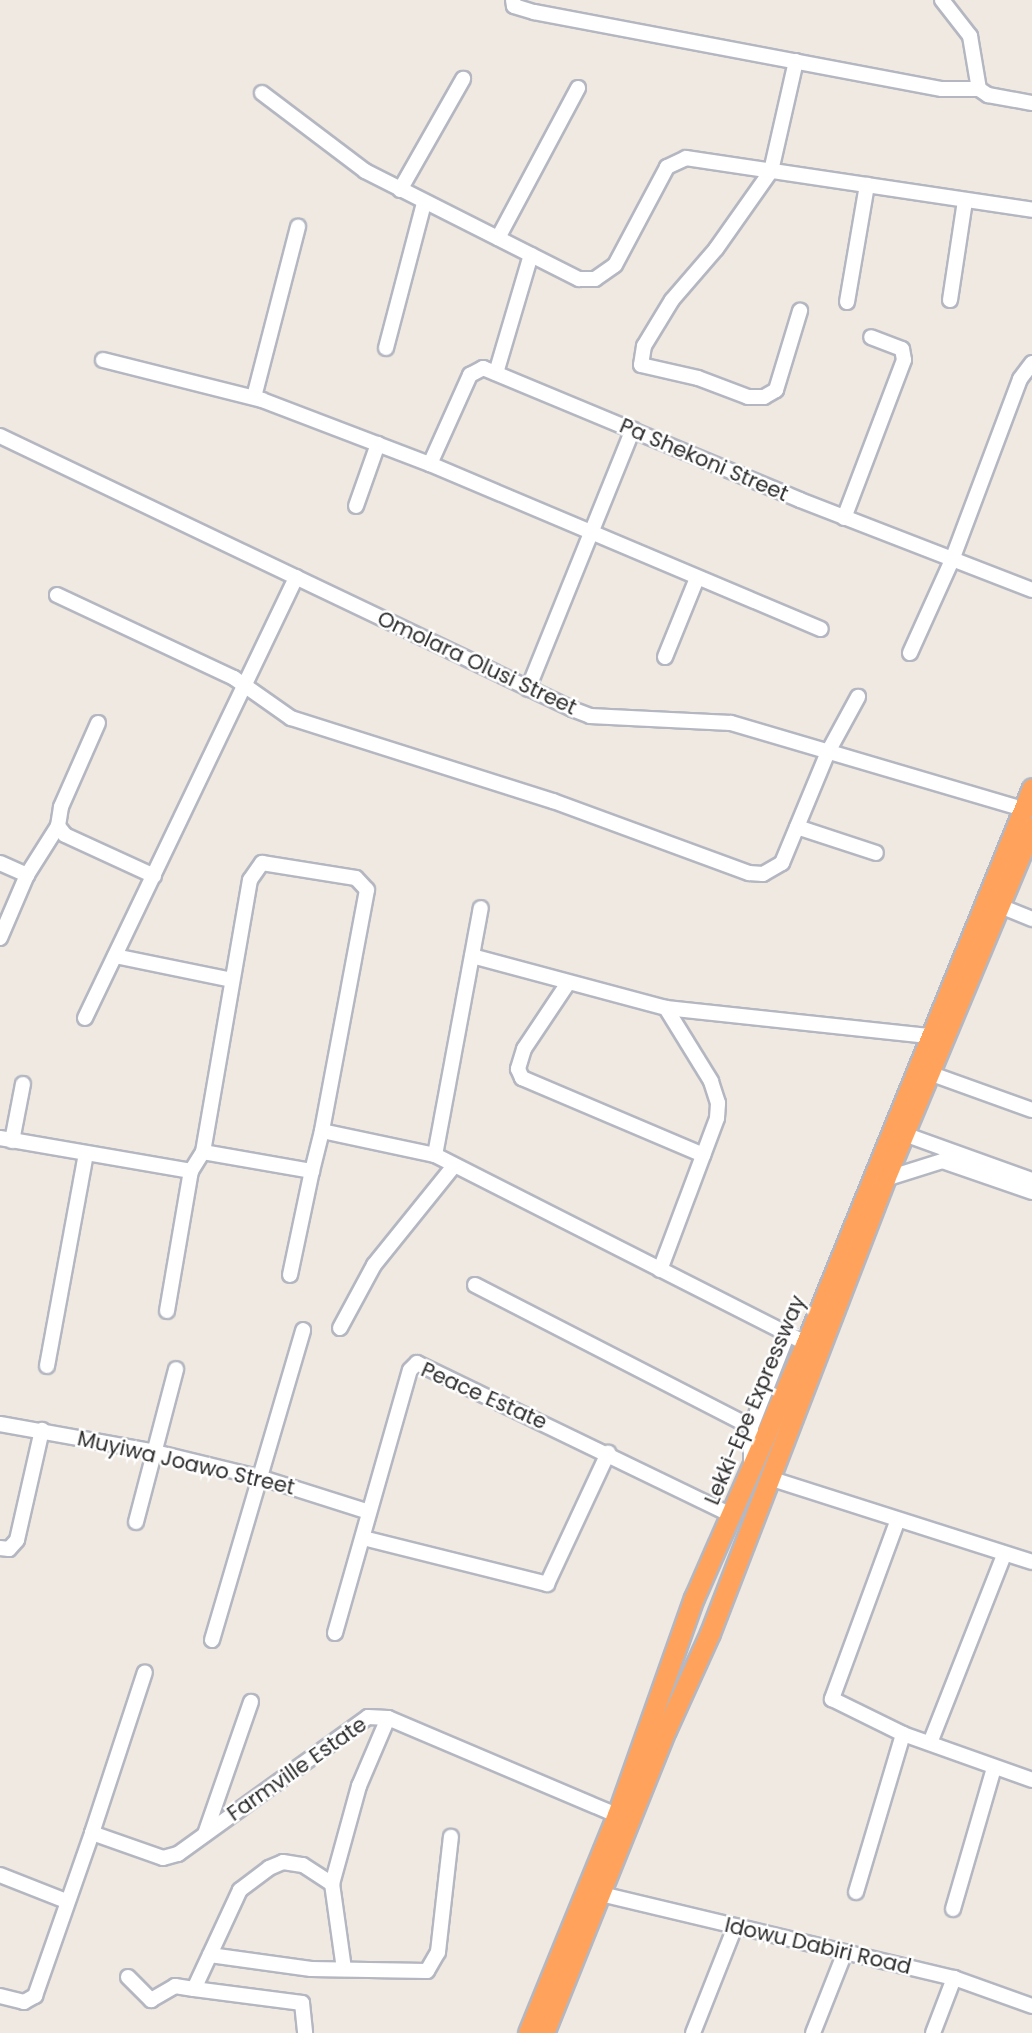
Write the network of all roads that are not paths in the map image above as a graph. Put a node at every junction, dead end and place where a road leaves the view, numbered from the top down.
1 (513, 0) edge
2 (942, 0) edge
3 (796, 61) junction
4 (463, 79) dead end
5 (578, 88) dead end
6 (979, 89) junction
7 (262, 93) dead end
8 (1032, 103) edge
9 (771, 171) junction
10 (867, 185) junction
11 (400, 190) junction
12 (965, 201) junction
13 (424, 203) junction
14 (1032, 211) edge
15 (298, 227) dead end
16 (499, 238) junction
17 (531, 255) junction
18 (950, 300) dead end
19 (847, 302) dead end
20 (800, 311) dead end
21 (871, 337) dead end
22 (386, 348) dead end
23 (103, 360) dead end
24 (1032, 363) edge
25 (496, 373) junction
26 (254, 397) junction
27 (633, 429) junction
28 (0, 436) edge
29 (378, 444) junction
30 (430, 464) junction
31 (356, 506) dead end
32 (844, 517) junction
33 (590, 534) junction
34 (952, 560) junction
35 (296, 578) junction
36 (697, 578) junction
37 (1032, 590) edge
38 (57, 595) dead end
39 (821, 629) dead end
40 (910, 653) dead end
41 (664, 657) dead end
42 (247, 686) junction
43 (528, 688) junction
44 (858, 697) dead end
45 (98, 723) dead end
46 (828, 752) junction
47 (1032, 788) edge
48 (58, 826) junction
49 (797, 827) junction
50 (1029, 828) edge
51 (876, 853) dead end
52 (0, 863) edge
53 (27, 875) junction
54 (154, 876) junction
55 (1000, 906) junction
56 (481, 908) dead end
57 (1032, 919) edge
58 (0, 938) edge
59 (472, 956) junction
60 (115, 957) junction
61 (232, 980) junction
62 (568, 983) junction
63 (666, 1008) junction
64 (85, 1018) dead end
65 (929, 1036) junction
66 (929, 1073) junction
67 (23, 1084) dead end
68 (1032, 1110) edge
69 (322, 1131) junction
70 (904, 1134) junction
71 (6, 1140) edge
72 (203, 1152) junction
73 (86, 1154) junction
74 (435, 1155) junction
75 (703, 1155) junction
76 (453, 1167) junction
77 (191, 1171) junction
78 (312, 1171) junction
79 (1005, 1177) junction
80 (886, 1179) junction
81 (1032, 1180) edge
82 (1032, 1192) edge
83 (660, 1270) junction
84 (290, 1275) dead end
85 (475, 1285) dead end
86 (167, 1311) dead end
87 (340, 1328) dead end
88 (303, 1330) dead end
89 (788, 1333) junction
90 (806, 1343) junction
91 (47, 1366) dead end
92 (176, 1369) dead end
93 (0, 1424) edge
94 (751, 1427) junction
95 (42, 1430) junction
96 (155, 1452) junction
97 (608, 1453) junction
98 (760, 1473) junction
99 (262, 1478) junction
100 (369, 1512) junction
101 (731, 1515) junction
102 (136, 1522) dead end
103 (897, 1522) junction
104 (363, 1538) junction
105 (0, 1548) edge
106 (1003, 1555) junction
107 (1032, 1562) edge
108 (688, 1613) junction
109 (718, 1615) junction
110 (335, 1633) dead end
111 (710, 1633) junction
112 (212, 1640) dead end
113 (145, 1672) dead end
114 (251, 1702) dead end
115 (388, 1717) junction
116 (903, 1734) junction
117 (930, 1743) junction
118 (994, 1768) junction
119 (1032, 1780) edge
120 (617, 1815) junction
121 (95, 1834) junction
122 (205, 1834) junction
123 (451, 1836) dead end
124 (0, 1875) edge
125 (332, 1884) junction
126 (856, 1892) dead end
127 (601, 1894) junction
128 (66, 1901) junction
129 (953, 1909) dead end
130 (735, 1927) junction
131 (845, 1952) junction
132 (211, 1955) junction
133 (344, 1969) junction
134 (128, 1977) dead end
135 (954, 1978) junction
136 (194, 1989) junction
137 (0, 1996) edge
138 (1032, 2006) edge
139 (305, 2033) edge
140 (528, 2033) edge
141 (544, 2033) edge
142 (693, 2033) edge
143 (813, 2033) edge
144 (933, 2033) edge

1 - 3 street
2 - 6 street
3 - 6 street
3 - 9 street
4 - 11 street
5 - 16 street
6 - 8 street
7 - 11 street
9 - 10 street
9 - 17 street
9 - 20 street
10 - 12 street
10 - 19 street
11 - 13 street
12 - 14 street
12 - 18 street
13 - 16 street
13 - 22 street
15 - 26 street
16 - 17 street
17 - 25 street
21 - 32 street
23 - 26 street
24 - 34 street
25 - 27 street, Pa Shekoni Street
25 - 30 street
26 - 29 street
27 - 32 street, Pa Shekoni Street
27 - 33 street
28 - 35 street, Omolara Olusi Street
29 - 30 street
29 - 31 street
30 - 33 street
32 - 34 street, Pa Shekoni Street
33 - 36 street
33 - 43 street
34 - 37 street, Pa Shekoni Street
34 - 40 street
35 - 42 street
35 - 43 street, Omolara Olusi Street
36 - 39 street
36 - 41 street
38 - 42 street
42 - 49 street
42 - 54 street
43 - 46 street, Omolara Olusi Street
44 - 46 street
45 - 48 street
46 - 49 street
46 - 50 street, Omolara Olusi Street
47 - 50 highway, Lekki-Epe Expressway
48 - 53 street
48 - 54 street
49 - 51 street
50 - 55 highway, Lekki-Epe Expressway
50 - 65 highway, Lekki-Epe Expressway
52 - 53 street
53 - 58 street
54 - 60 street
55 - 57 street
55 - 66 highway, Lekki-Epe Expressway
56 - 59 street
59 - 62 street
59 - 74 street
60 - 61 street
60 - 64 street
61 - 69 street
61 - 72 street
62 - 63 street
62 - 75 street
63 - 65 street
63 - 75 street
65 - 90 highway, Lekki-Epe Expressway
66 - 68 street
66 - 70 highway, Lekki-Epe Expressway
67 - 71 street
69 - 74 street
69 - 78 street
70 - 79 street
70 - 80 highway, Lekki-Epe Expressway
71 - 73 street
72 - 77 street
72 - 78 street
73 - 77 street
73 - 91 street
74 - 76 street
75 - 83 street
76 - 83 street
76 - 87 street
77 - 86 street
78 - 84 street
79 - 80 street
79 - 81 street
79 - 82 street
80 - 98 highway, Lekki-Epe Expressway
83 - 89 street
85 - 94 street
88 - 99 street
89 - 90 street
89 - 94 street
90 - 98 highway, Lekki-Epe Expressway
92 - 96 street
93 - 95 street, Muyiwa Joawo Street
94 - 98 street
95 - 96 street, Muyiwa Joawo Street
95 - 105 street
96 - 99 street, Muyiwa Joawo Street
96 - 102 street
97 - 100 street, Peace Estate
97 - 101 street, Peace Estate
97 - 104 street
98 - 101 highway, Lekki-Epe Expressway
98 - 103 street
98 - 109 highway, Lekki-Epe Expressway
99 - 100 street, Muyiwa Joawo Street
99 - 112 street
100 - 104 street, Peace Estate
101 - 108 highway, Lekki-Epe Expressway
103 - 106 street
103 - 116 street
104 - 110 street, Peace Estate
106 - 107 street
106 - 117 street
108 - 109 highway
108 - 111 highway
108 - 120 highway, Lekki-Epe Expressway
109 - 111 highway, Lekki-Epe Expressway
111 - 127 highway, Lekki-Epe Expressway
113 - 121 street
114 - 122 street
115 - 120 street, Farmville Estate
115 - 122 street, Farmville Estate
115 - 125 street
116 - 117 street
116 - 126 street
117 - 118 street
118 - 119 street
118 - 129 street
120 - 140 highway, Lekki-Epe Expressway
121 - 122 street, Farmville Estate
121 - 128 street
123 - 133 street
124 - 128 street
125 - 132 street
125 - 133 street
127 - 130 street, Idowu Dabiri Road
127 - 141 highway, Lekki-Epe Expressway
128 - 137 street
130 - 131 street, Idowu Dabiri Road
130 - 142 street
131 - 135 street, Idowu Dabiri Road
131 - 143 street
132 - 133 street
132 - 136 street
134 - 136 street
135 - 138 street, Idowu Dabiri Road
135 - 144 street
136 - 139 street

